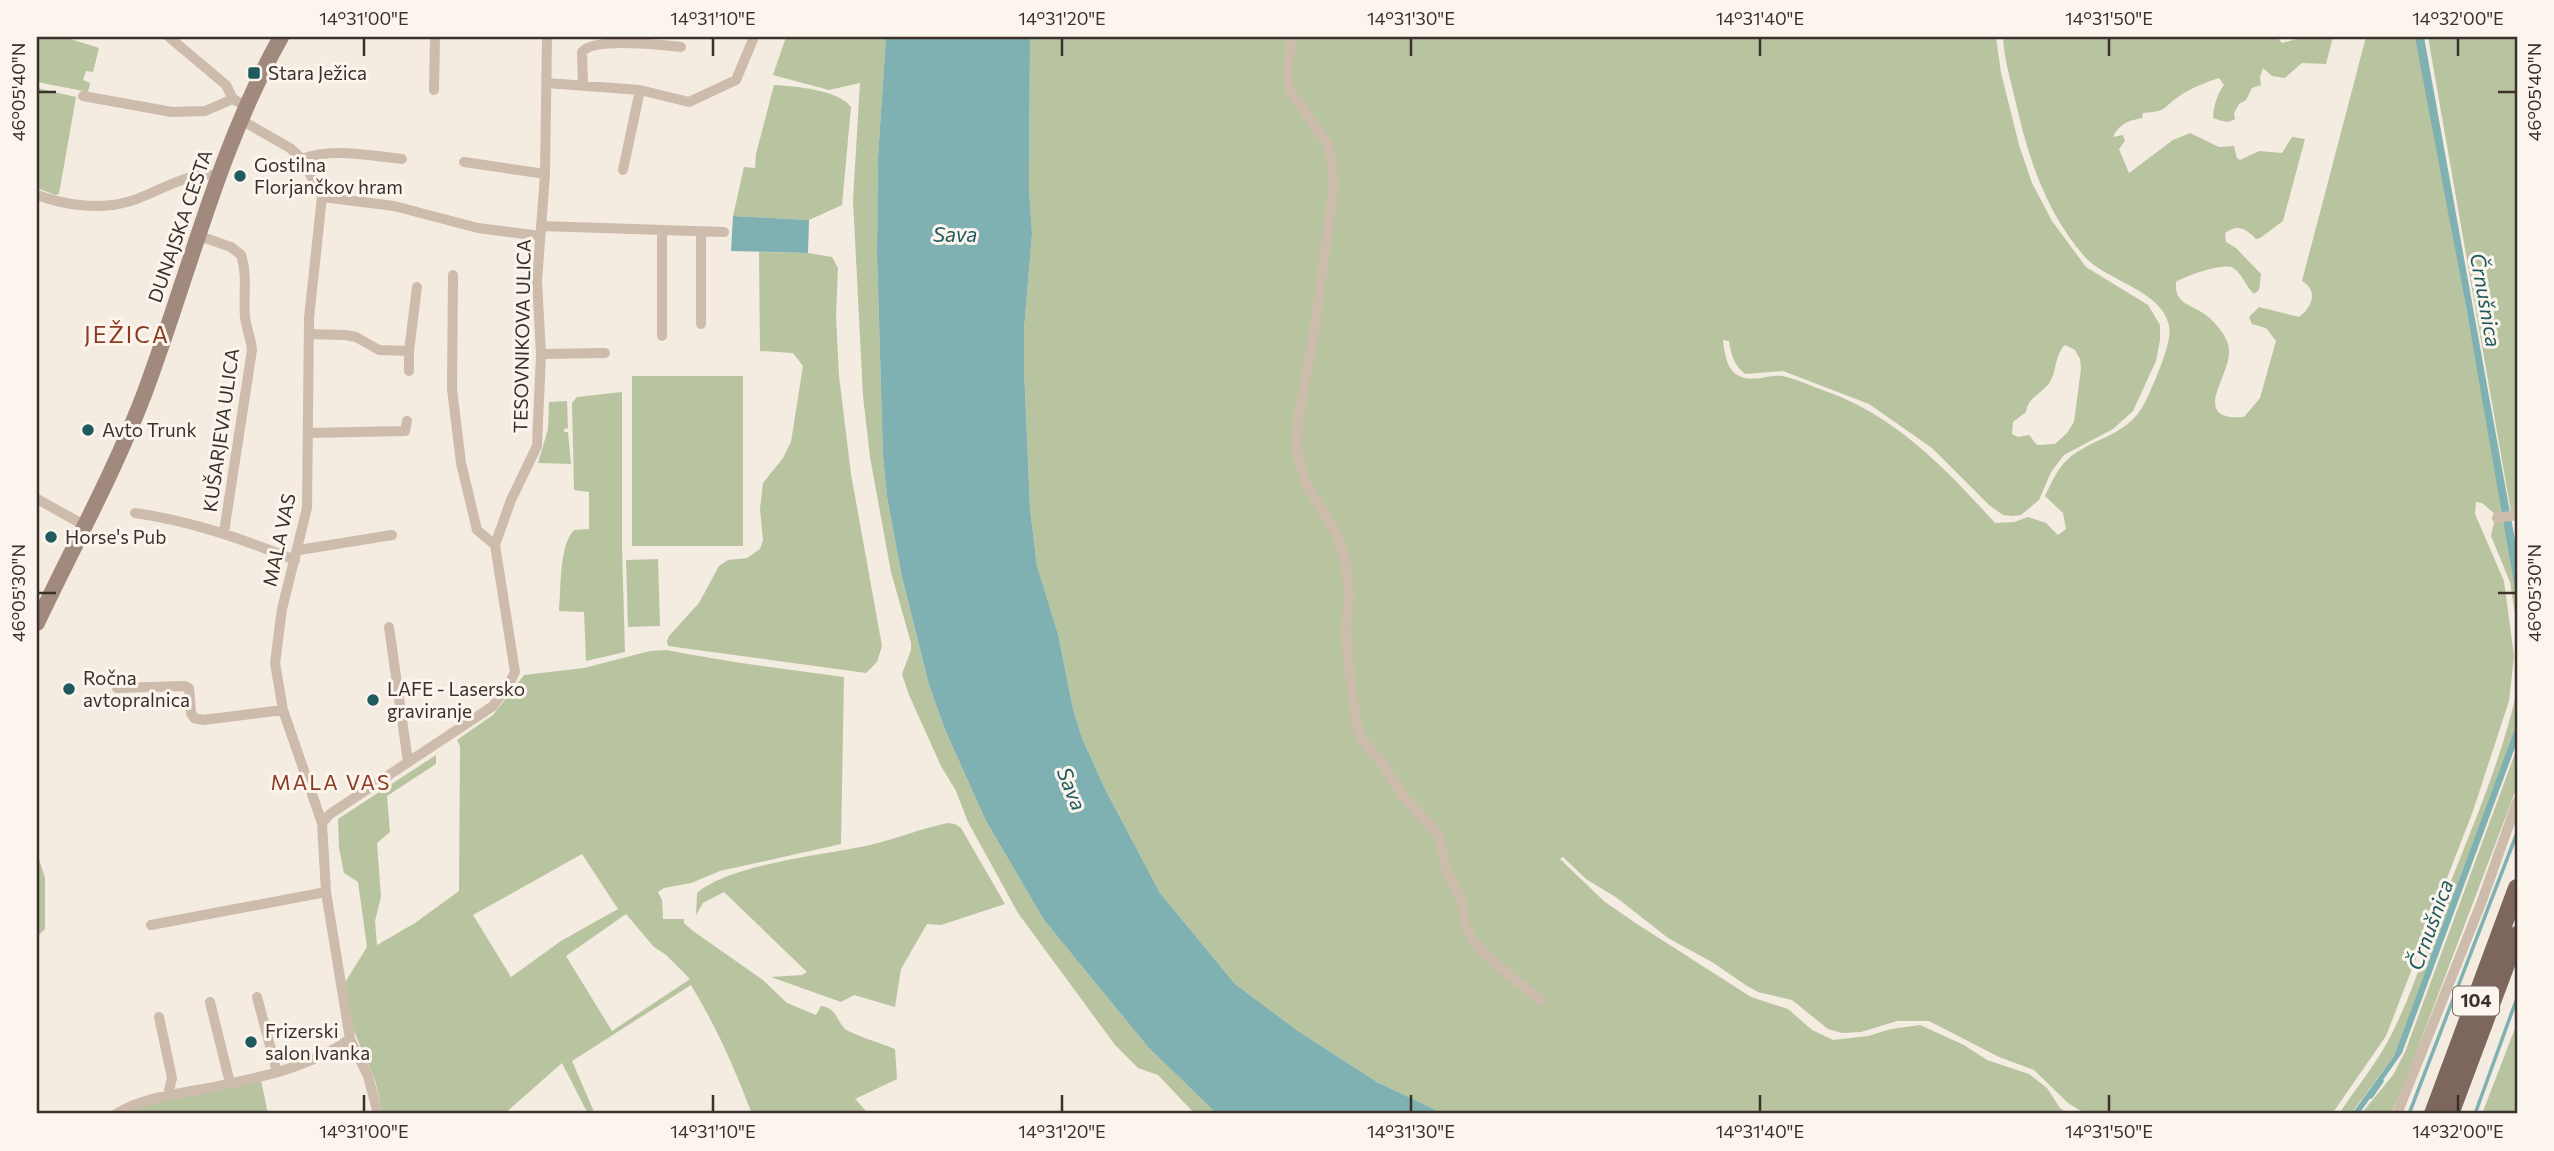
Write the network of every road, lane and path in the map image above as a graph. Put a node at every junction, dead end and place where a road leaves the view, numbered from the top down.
1 (169, 37) edge
2 (281, 37) edge
3 (435, 37) edge
4 (547, 37) edge
5 (754, 37) edge
6 (1292, 37) edge
7 (681, 47) dead end
8 (547, 83) junction
9 (583, 85) junction
10 (433, 90) dead end
11 (640, 90) junction
12 (83, 96) dead end
13 (240, 108) junction
14 (302, 159) junction
15 (402, 159) dead end
16 (464, 162) dead end
17 (624, 170) dead end
18 (545, 174) junction
19 (219, 177) junction
20 (37, 195) edge
21 (322, 197) junction
22 (541, 231) junction
23 (662, 231) junction
24 (724, 232) dead end
25 (701, 233) junction
26 (199, 236) junction
27 (453, 275) dead end
28 (417, 287) dead end
29 (701, 324) dead end
30 (309, 334) junction
31 (662, 336) dead end
32 (409, 351) junction
33 (604, 353) dead end
34 (541, 354) junction
35 (409, 371) dead end
36 (407, 421) dead end
37 (308, 433) junction
38 (37, 499) edge
39 (135, 513) dead end
40 (2517, 515) edge
41 (2497, 518) dead end
42 (84, 525) junction
43 (224, 532) junction
44 (392, 535) dead end
45 (495, 545) junction
46 (297, 555) junction
47 (37, 622) edge
48 (389, 627) dead end
49 (117, 688) dead end
50 (283, 710) junction
51 (408, 762) junction
52 (2517, 802) edge
53 (321, 823) junction
54 (2517, 888) edge
55 (326, 892) junction
56 (151, 925) dead end
57 (2517, 935) edge
58 (257, 997) dead end
59 (1541, 1001) dead end
60 (210, 1002) dead end
61 (159, 1017) dead end
62 (350, 1039) junction
63 (277, 1072) junction
64 (230, 1083) junction
65 (168, 1095) junction
66 (116, 1114) edge
67 (377, 1114) edge
68 (2397, 1114) edge
69 (2433, 1114) edge
70 (2450, 1114) edge

1 - 13 street
2 - 13 main road, DUNAJSKA CESTA
3 - 10 street
4 - 8 street, TESOVNIKOVA ULICA
5 - 11 street
6 - 59 street
7 - 9 street
8 - 9 street
8 - 18 street, TESOVNIKOVA ULICA
9 - 11 street
11 - 17 street
12 - 13 street
13 - 14 street
13 - 19 main road, DUNAJSKA CESTA
14 - 15 street
14 - 21 street
16 - 18 street
18 - 22 street, TESOVNIKOVA ULICA
19 - 20 street
19 - 26 main road, DUNAJSKA CESTA
21 - 22 street
21 - 30 street, MALA VAS
22 - 23 street, TESOVNIKOVA ULICA
22 - 34 street, TESOVNIKOVA ULICA
23 - 25 street, TESOVNIKOVA ULICA
23 - 31 street
24 - 25 street, TESOVNIKOVA ULICA
25 - 29 street
26 - 42 main road, DUNAJSKA CESTA
26 - 43 street, KUŠARJEVA ULICA
27 - 45 street
28 - 32 street
30 - 32 street
30 - 37 street, MALA VAS
32 - 35 street
33 - 34 street
34 - 45 street, TESOVNIKOVA ULICA
36 - 37 street
37 - 46 street, MALA VAS
38 - 42 street
39 - 43 street
40 - 41 street
42 - 47 main road, DUNAJSKA CESTA
43 - 46 street
44 - 46 street
45 - 51 street, TESOVNIKOVA ULICA
46 - 50 street, MALA VAS
48 - 51 street
49 - 50 street
50 - 53 street, MALA VAS
51 - 53 street, TESOVNIKOVA ULICA
52 - 68 street
53 - 55 street, MALA VAS
54 - 69 main road, 104
55 - 56 street
55 - 62 street, MALA VAS
57 - 70 main road, 104
58 - 63 street
60 - 64 street
61 - 65 street
62 - 63 street
62 - 67 street, MALA VAS
63 - 64 street
64 - 65 street
65 - 66 street

